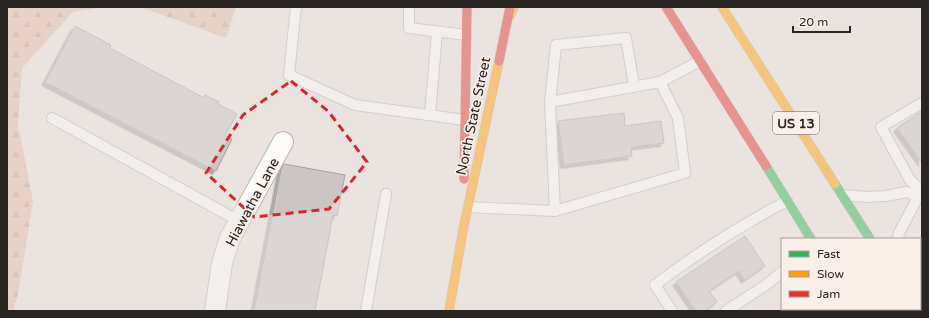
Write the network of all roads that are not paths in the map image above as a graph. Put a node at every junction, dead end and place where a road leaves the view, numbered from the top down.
1 (296, 7) edge
2 (409, 7) edge
3 (467, 7) edge
4 (510, 7) edge
5 (514, 7) edge
6 (666, 7) edge
7 (722, 7) edge
8 (508, 19) junction
9 (437, 32) junction
10 (466, 35) junction
11 (700, 61) junction
12 (660, 82) junction
13 (634, 86) junction
14 (550, 102) junction
15 (922, 103) edge
16 (430, 115) junction
17 (52, 118) dead end
18 (465, 120) junction
19 (283, 142) dead end
20 (386, 194) dead end
21 (921, 194) edge
22 (843, 195) junction
23 (787, 201) junction
24 (468, 207) junction
25 (554, 211) junction
26 (239, 221) junction
27 (463, 230) junction
28 (810, 238) edge
29 (869, 238) edge
30 (898, 238) edge
31 (781, 273) edge
32 (215, 311) edge
33 (366, 311) edge
34 (449, 311) edge
35 (672, 311) edge
36 (726, 311) edge

1 - 16 lane
2 - 9 lane
3 - 10 main road, North State Street
4 - 8 main road, North State Street
5 - 8 main road
6 - 11 main road
7 - 22 main road, US 13
8 - 24 main road, North State Street
9 - 10 lane
9 - 16 lane
10 - 18 main road, North State Street
11 - 12 lane
11 - 23 main road
12 - 13 lane
12 - 25 lane
13 - 14 lane
13 - 14 lane
14 - 25 lane
15 - 21 lane
16 - 18 lane
17 - 26 lane
18 - 27 main road, North State Street
19 - 26 street, Hiawatha Lane
20 - 33 lane
21 - 22 lane
21 - 30 lane
22 - 29 main road, US 13
23 - 28 main road
23 - 35 lane
24 - 25 lane
24 - 27 main road, North State Street
26 - 32 street, Hiawatha Lane
27 - 34 main road, North State Street
31 - 36 lane

